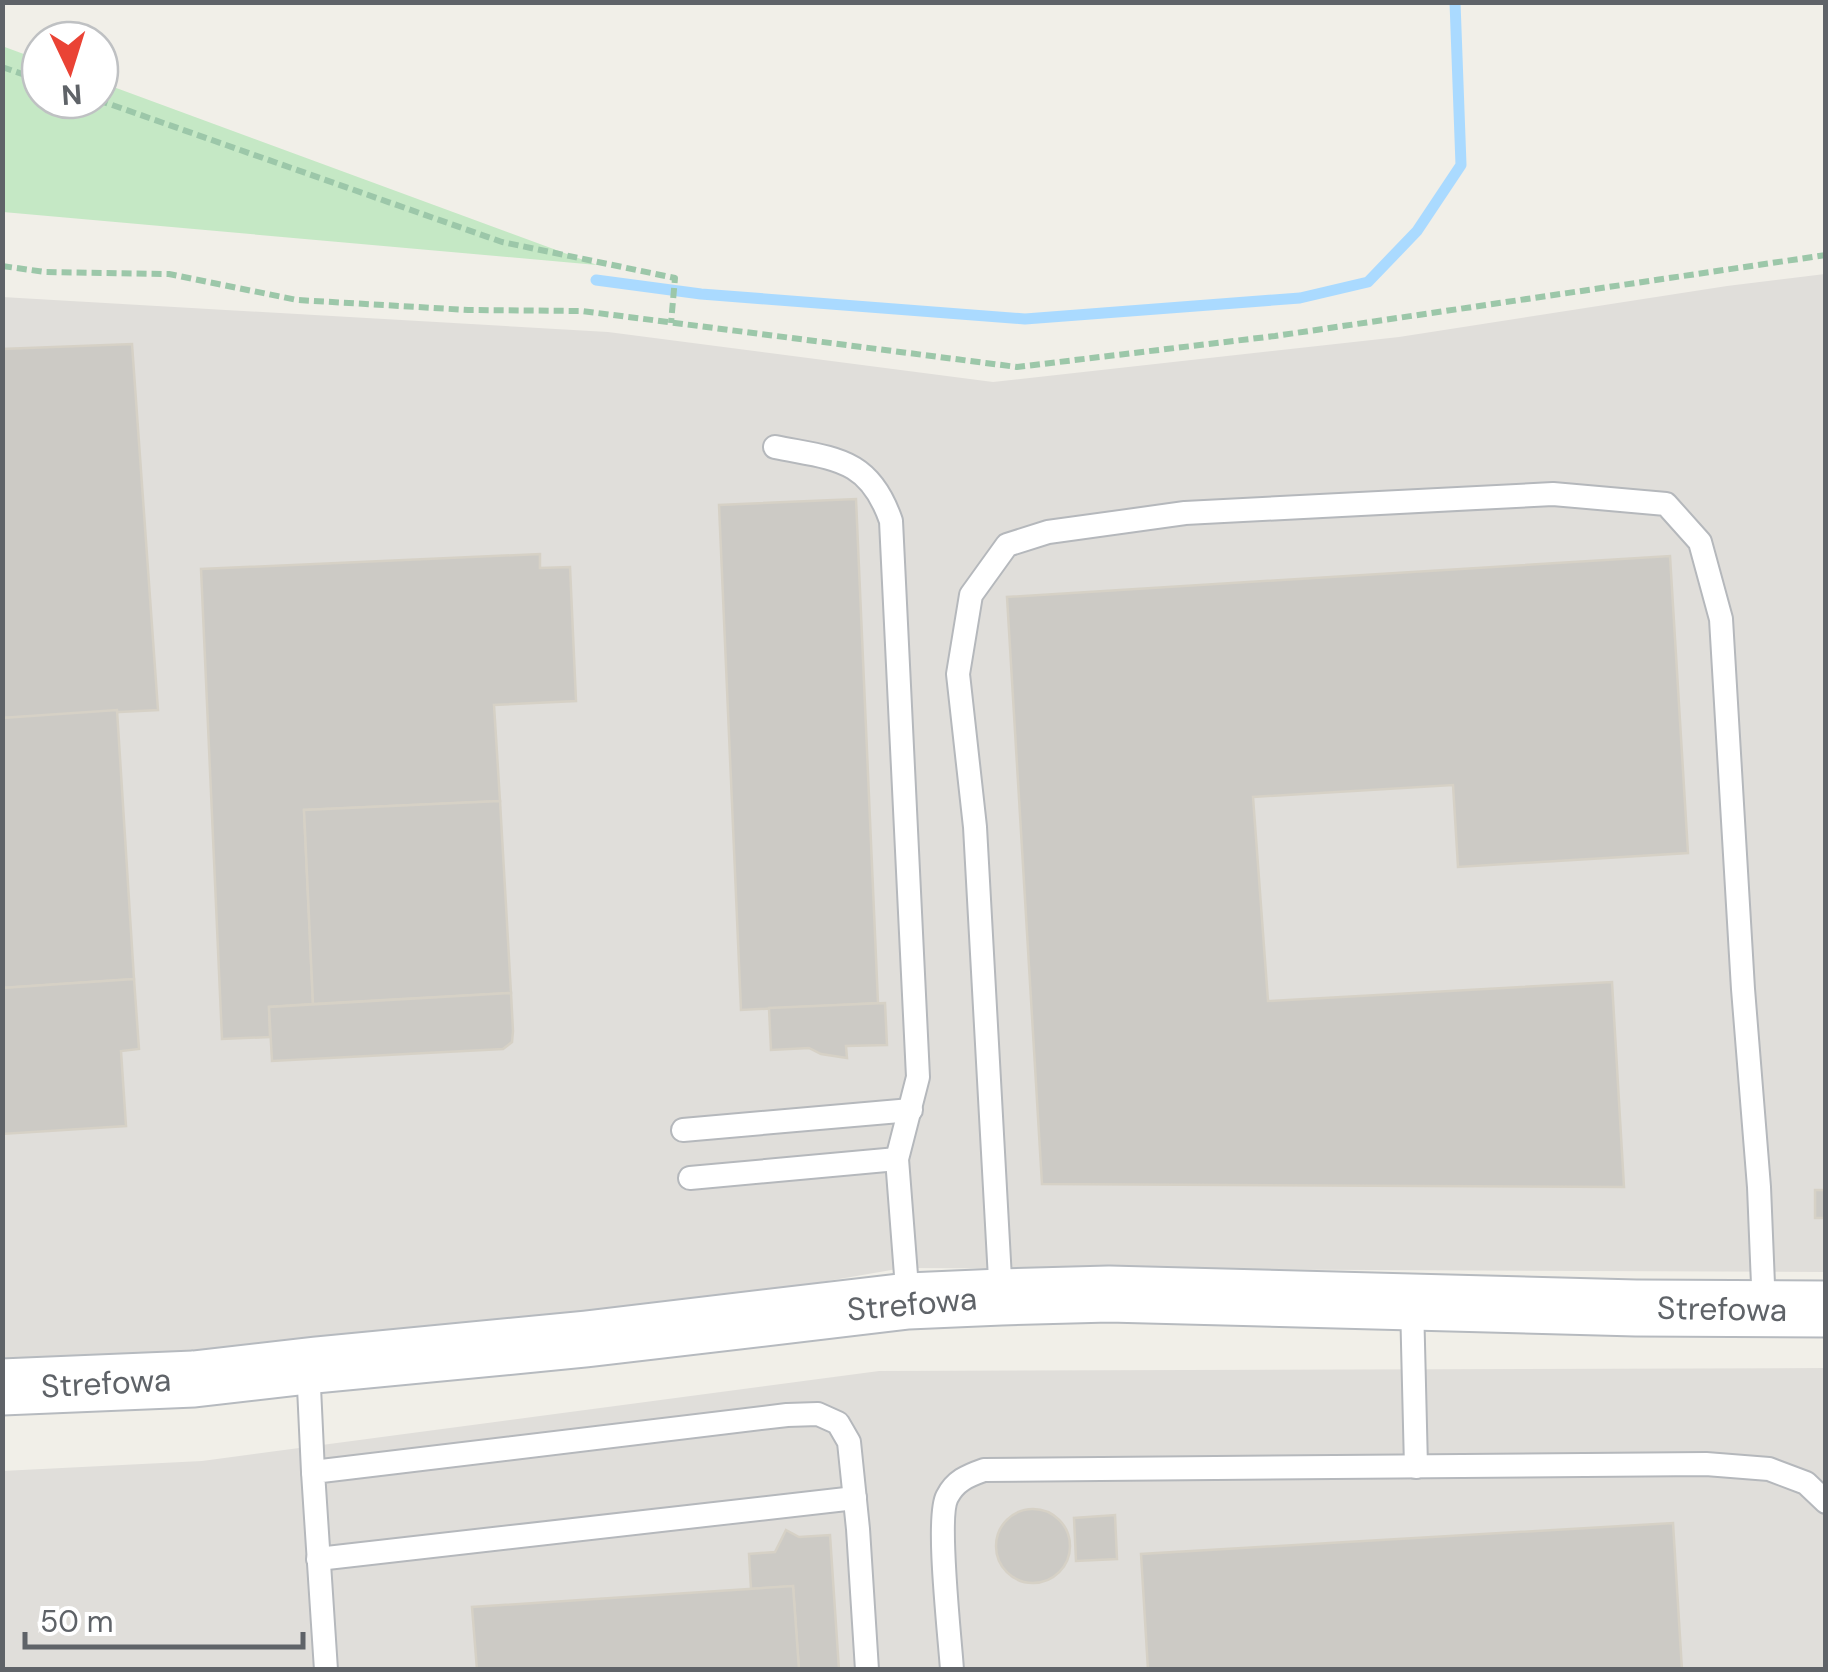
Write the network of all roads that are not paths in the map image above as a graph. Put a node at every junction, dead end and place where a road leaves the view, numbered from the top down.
1 (775, 446) dead end
2 (910, 1110) junction
3 (683, 1130) dead end
4 (896, 1159) junction
5 (690, 1178) dead end
6 (1001, 1297) junction
7 (908, 1302) junction
8 (1412, 1303) junction
9 (1826, 1309) edge
10 (1764, 1310) junction
11 (308, 1366) junction
12 (2, 1388) edge
13 (1416, 1466) junction
14 (313, 1472) junction
15 (855, 1498) junction
16 (1826, 1502) edge
17 (318, 1559) junction
18 (326, 1670) edge
19 (868, 1670) edge
20 (952, 1670) edge

1 - 2 lane
2 - 3 lane
2 - 4 lane
4 - 5 lane
4 - 7 lane
6 - 7 street, Strefowa
6 - 8 street, Strefowa
6 - 10 lane
7 - 11 street, Strefowa
8 - 10 street, Strefowa
8 - 13 lane
9 - 10 street, Strefowa
11 - 12 street, Strefowa
11 - 14 lane
13 - 16 lane
13 - 20 lane
14 - 15 lane
14 - 17 lane
15 - 17 lane
15 - 19 lane
17 - 18 lane

